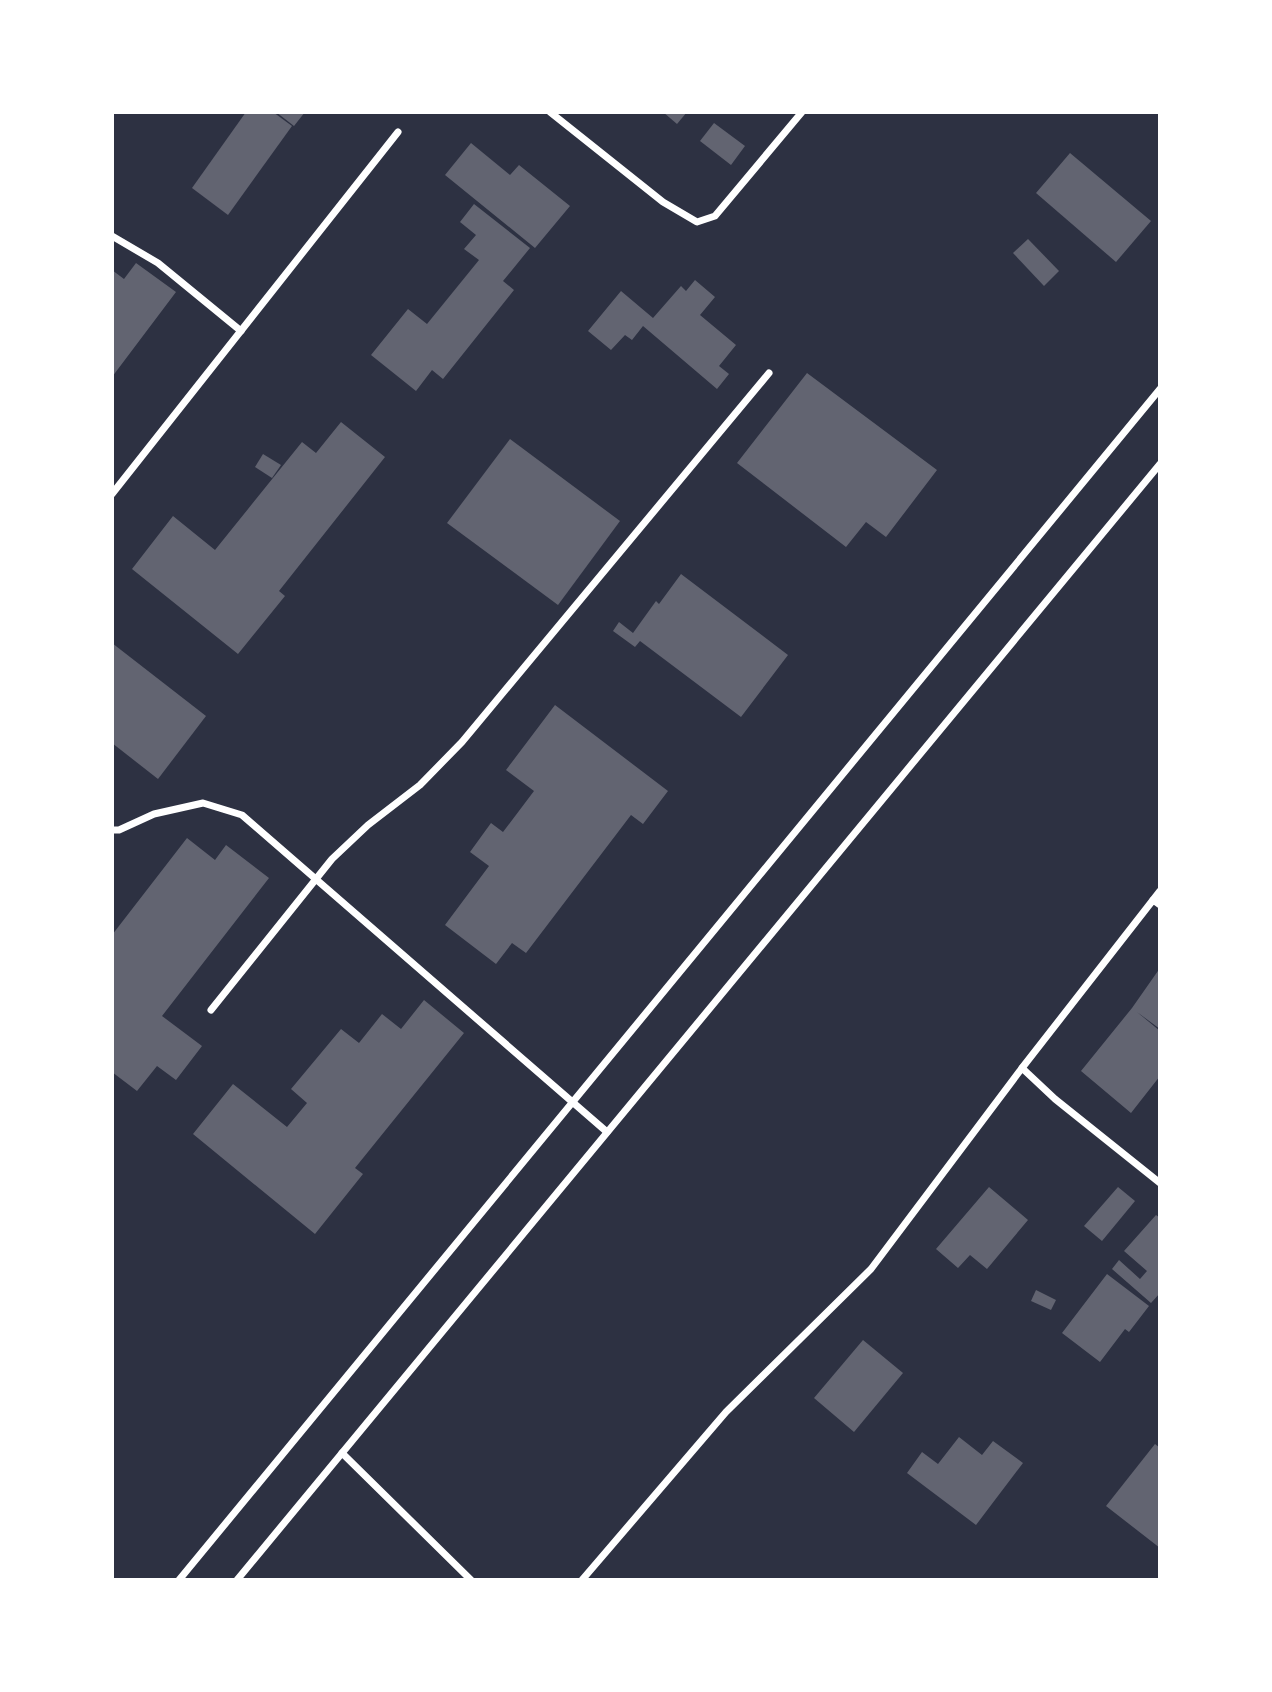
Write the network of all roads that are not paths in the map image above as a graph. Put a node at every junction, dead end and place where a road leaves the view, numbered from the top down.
1 (550, 112) edge
2 (802, 112) edge
3 (398, 132) dead end
4 (112, 236) edge
5 (241, 331) junction
6 (769, 373) dead end
7 (1160, 389) edge
8 (1160, 464) edge
9 (112, 494) edge
10 (112, 830) edge
11 (315, 879) junction
12 (1160, 891) edge
13 (1157, 902) edge
14 (211, 1010) dead end
15 (1022, 1068) junction
16 (573, 1103) junction
17 (607, 1132) junction
18 (1160, 1183) edge
19 (342, 1453) junction
20 (179, 1580) edge
21 (237, 1580) edge
22 (471, 1580) edge
23 (582, 1580) edge

1 - 2 street
3 - 5 street
4 - 5 street
5 - 9 street
6 - 11 street
7 - 16 street
8 - 17 street
10 - 11 street
11 - 14 street
11 - 16 street
12 - 13 street
13 - 15 street
15 - 18 street
15 - 23 street
16 - 17 street
16 - 20 street
17 - 19 street
19 - 21 street
19 - 22 street

